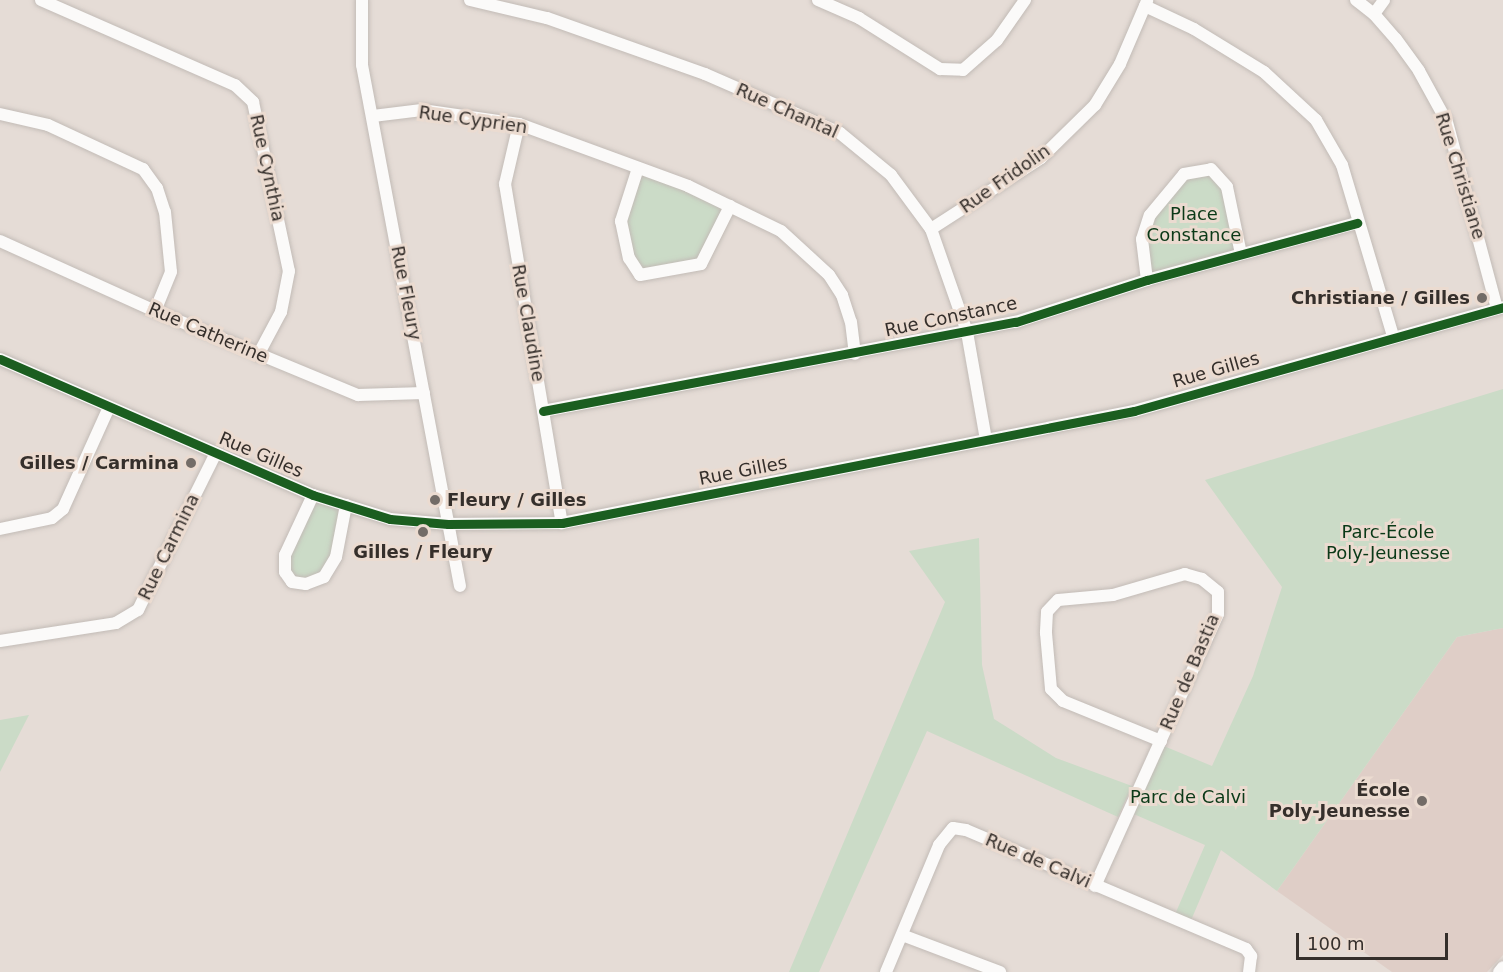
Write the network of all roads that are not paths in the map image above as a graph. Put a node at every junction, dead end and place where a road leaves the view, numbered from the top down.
1 (41, 0) edge
2 (362, 0) edge
3 (471, 0) edge
4 (818, 0) edge
5 (1025, 0) edge
6 (1356, 0) edge
7 (1384, 0) edge
8 (1146, 3) edge
9 (1374, 14) junction
10 (0, 114) edge
11 (372, 116) junction
12 (519, 124) junction
13 (638, 168) junction
14 (730, 206) junction
15 (1357, 223) junction
16 (931, 229) junction
17 (0, 241) edge
18 (1241, 254) junction
19 (1147, 280) junction
20 (1500, 307) edge
21 (155, 311) junction
22 (967, 332) junction
23 (1393, 336) junction
24 (855, 354) junction
25 (258, 355) junction
26 (1, 362) edge
27 (424, 393) junction
28 (109, 407) junction
29 (543, 411) junction
30 (986, 440) junction
31 (216, 453) junction
32 (313, 495) junction
33 (346, 505) junction
34 (562, 523) junction
35 (448, 524) junction
36 (0, 529) edge
37 (460, 586) dead end
38 (0, 641) edge
39 (1161, 741) junction
40 (1095, 886) junction
41 (902, 935) junction
42 (1503, 967) edge
43 (886, 972) edge
44 (1000, 972) edge
45 (1249, 972) edge
46 (1498, 972) edge

1 - 25 street, Rue Cynthia
2 - 11 street, Rue Fleury
3 - 16 street, Rue Chantal
4 - 5 street
6 - 9 street, Rue Christiane
7 - 9 street
8 - 15 street
8 - 16 street, Rue Fridolin
9 - 20 street, Rue Christiane
10 - 21 street
11 - 12 street, Rue Cyprien
11 - 27 street, Rue Fleury
12 - 13 street, Rue Cyprien
12 - 29 street, Rue Claudine
13 - 14 street, Rue Cyprien
13 - 14 street
14 - 24 street, Rue Cyprien
15 - 18 street, Rue Constance
15 - 23 street
16 - 22 street, Rue Chantal
17 - 21 street, Rue Catherine
18 - 19 street, Rue Constance
18 - 19 street
19 - 22 street, Rue Constance
20 - 23 street, Rue Gilles
21 - 25 street, Rue Catherine
22 - 24 street, Rue Constance
22 - 30 street, Rue Chantal
23 - 30 street, Rue Gilles
24 - 29 street, Rue Constance
25 - 27 street, Rue Catherine
26 - 28 street, Rue Gilles
27 - 35 street, Rue Fleury
28 - 31 street, Rue Gilles
28 - 36 street
29 - 34 street, Rue Claudine
30 - 34 street, Rue Gilles
31 - 32 street, Rue Gilles
31 - 38 street, Rue Carmina
32 - 33 street, Rue Gilles
32 - 33 street, Rue Gilles
33 - 35 street, Rue Gilles
34 - 35 street, Rue Gilles
35 - 37 street, Rue Fleury
39 - 39 street, Rue de Bastia
39 - 40 street, Rue de Bastia
40 - 41 street, Rue de Calvi
40 - 45 street, Rue de Calvi
41 - 43 street, Rue de Calvi
41 - 44 street
42 - 46 street

